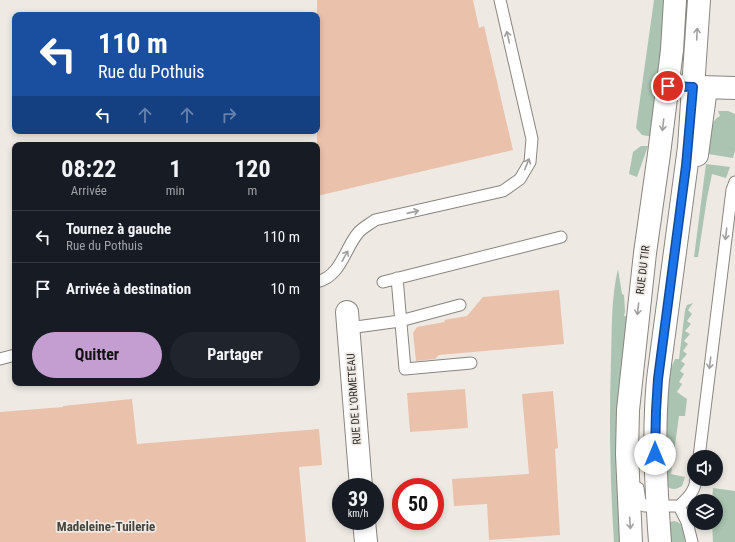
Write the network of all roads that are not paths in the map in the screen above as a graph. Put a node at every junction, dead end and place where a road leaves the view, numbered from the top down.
1 (500, 0) edge
2 (675, 0) edge
3 (681, 0) edge
4 (698, 0) edge
5 (668, 86) junction
6 (719, 90) edge
7 (735, 182) edge
8 (561, 237) dead end
9 (677, 237) junction
10 (397, 278) junction
11 (320, 281) edge
12 (383, 282) dead end
13 (460, 305) dead end
14 (348, 320) joint
15 (400, 321) junction
16 (12, 356) edge
17 (0, 359) edge
18 (471, 363) dead end
19 (628, 410) junction
20 (700, 450) edge
21 (361, 478) edge
22 (694, 486) edge
23 (657, 506) junction
24 (679, 506) junction
25 (365, 530) edge
26 (366, 542) edge
27 (631, 542) edge
28 (660, 542) edge
29 (692, 542) edge

11 -> 1 lane
2 - 5 main road, RUE DU TIR
3 - 6 main road
6 -> 4 main road
5 - 6 main road
5 -> 19 main road, RUE DU TIR
6 - 9 main road
6 - 9 main road
7 -> 20 lane
8 - 10 lane
9 - 23 main road
10 - 12 lane
10 - 15 lane
13 - 15 lane
14 - 15 lane
14 - 21 main road, RUE DE L'ORMETEAU
15 - 18 lane
16 - 17 lane
19 - 23 lane
19 -> 27 main road, RUE DU TIR
22 - 24 lane
23 - 24 lane
23 - 28 main road
24 - 29 lane
25 - 26 main road

